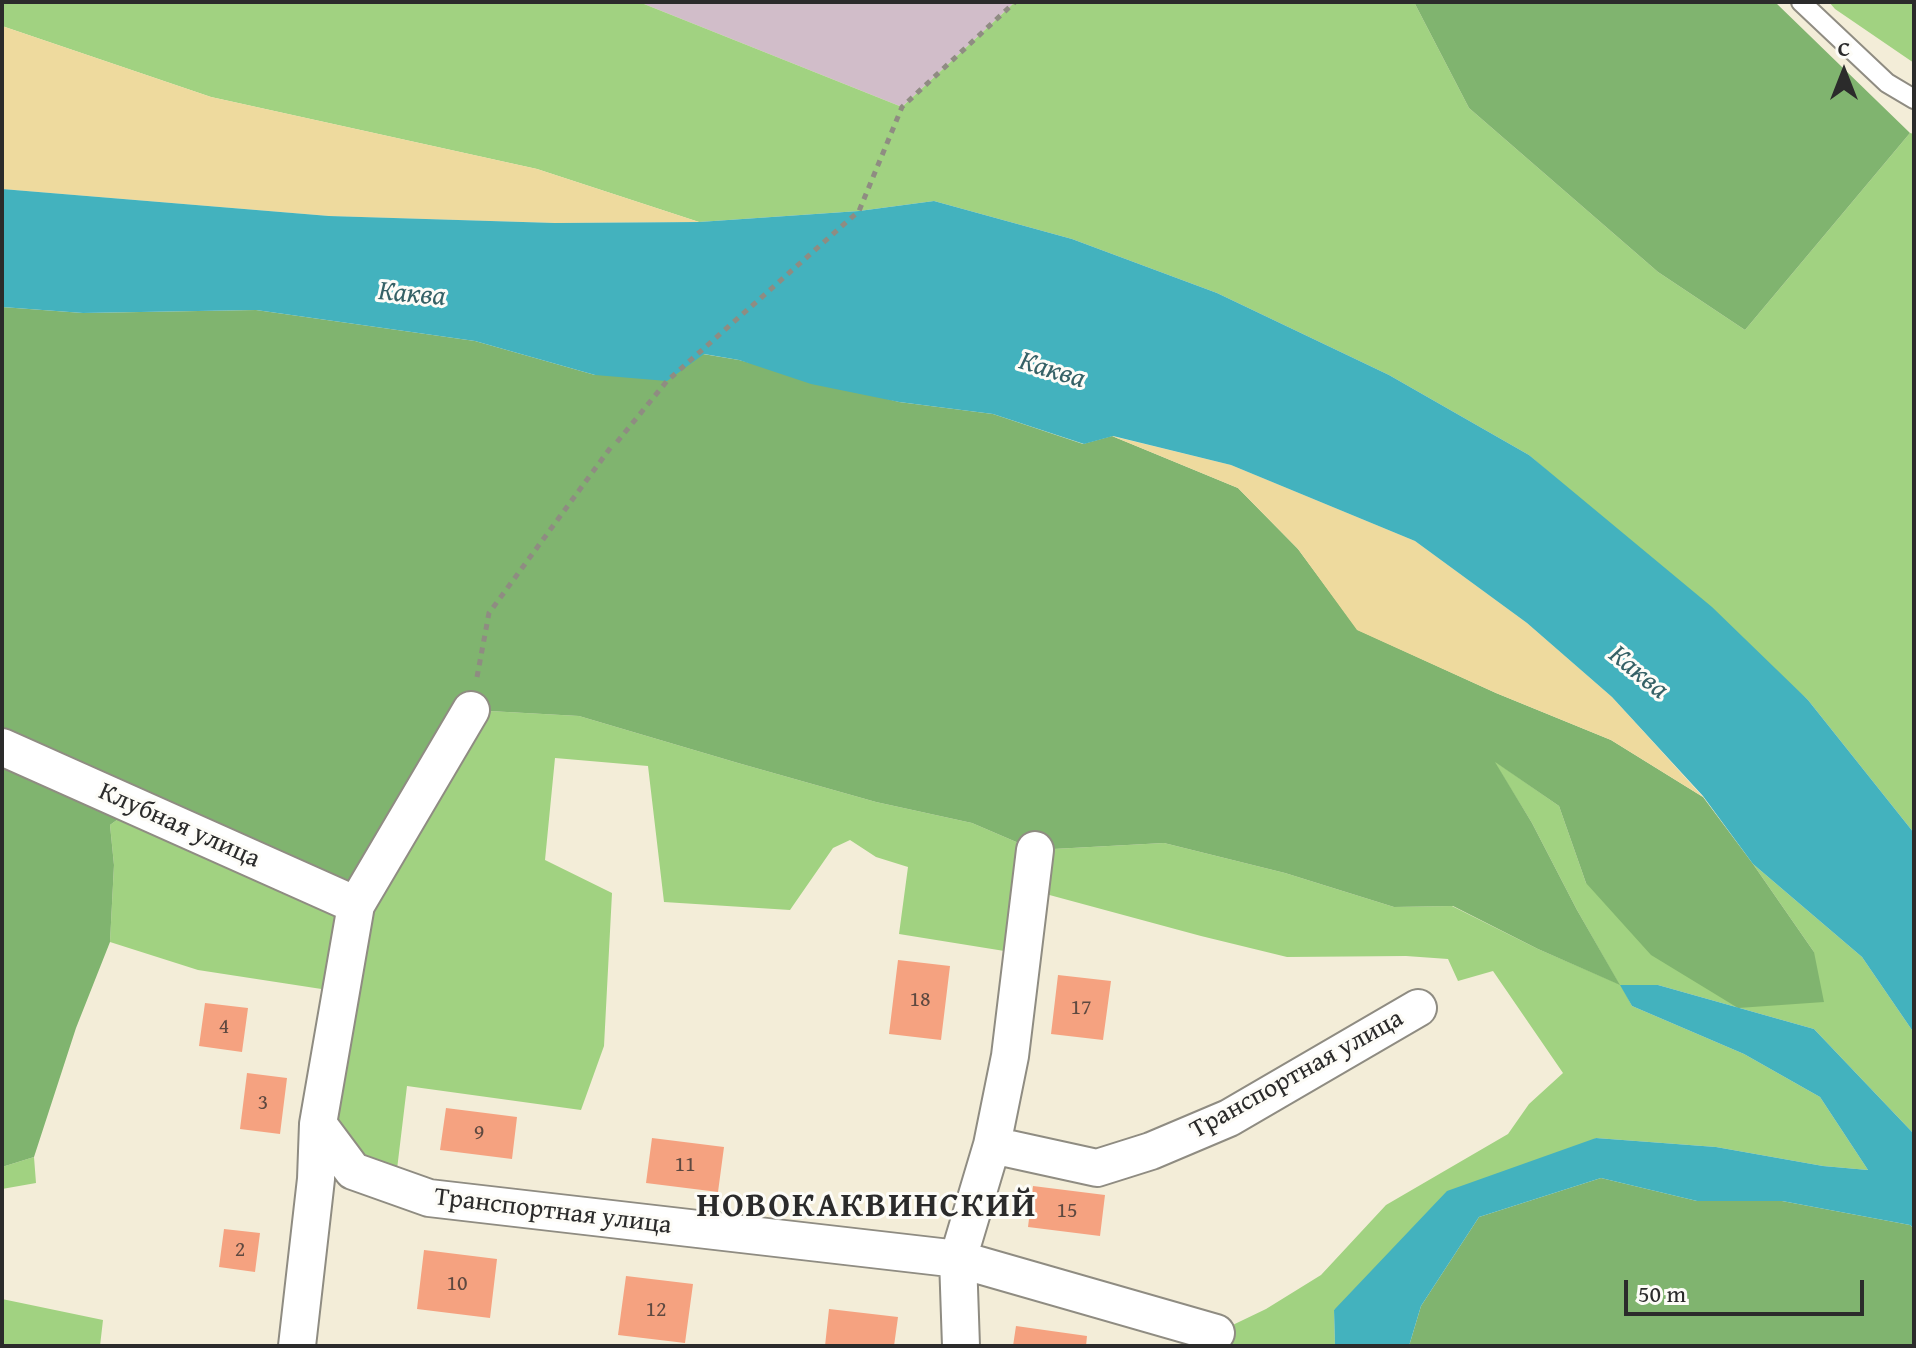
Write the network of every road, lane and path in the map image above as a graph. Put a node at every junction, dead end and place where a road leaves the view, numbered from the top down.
1 (1015, 2) edge
2 (1801, 2) edge
3 (1914, 99) edge
4 (617, 442) dead end
5 (611, 447) dead end
6 (471, 710) joint
7 (2, 747) edge
8 (1035, 850) dead end
9 (356, 905) junction
10 (1418, 1008) dead end
11 (318, 1124) junction
12 (992, 1145) junction
13 (958, 1259) junction
14 (1216, 1333) dead end
15 (297, 1346) edge
16 (961, 1346) edge

1 - 4 path
2 - 3 lane
5 - 6 path
6 - 9 street
7 - 9 street, Клубная улица
8 - 12 street
9 - 11 street
10 - 12 street, Транспортная улица
11 - 13 street, Транспортная улица
11 - 15 street
12 - 13 street
13 - 14 street, Транспортная улица
13 - 16 street

